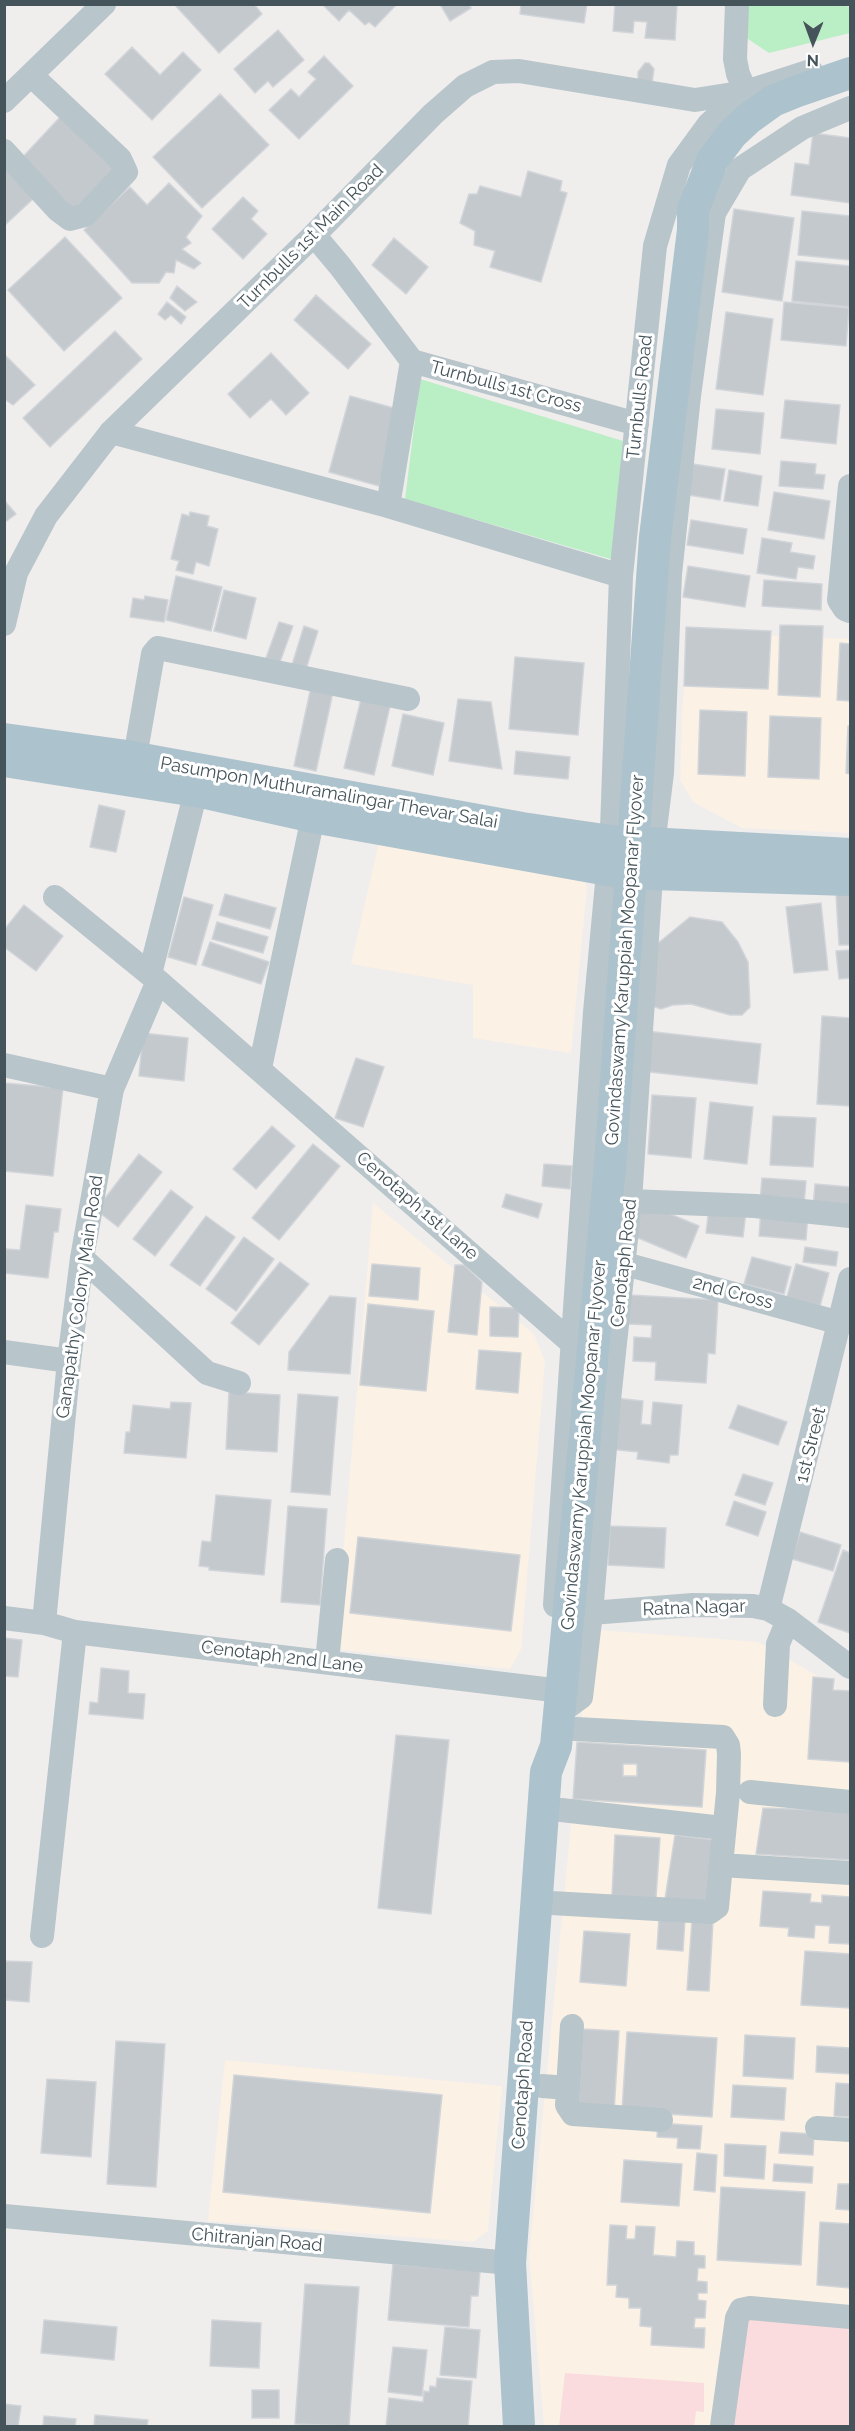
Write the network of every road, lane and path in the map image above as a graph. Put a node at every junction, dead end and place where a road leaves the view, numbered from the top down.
1 (104, 4) edge
2 (737, 4) edge
3 (850, 60) edge
4 (850, 73) edge
5 (31, 75) junction
6 (850, 91) edge
7 (746, 92) junction
8 (797, 98) junction
9 (4, 101) edge
10 (850, 108) edge
11 (4, 151) edge
12 (314, 235) junction
13 (412, 362) junction
14 (637, 423) junction
15 (111, 432) junction
16 (850, 486) edge
17 (388, 506) junction
18 (621, 576) junction
19 (846, 608) edge
20 (4, 624) edge
21 (408, 699) dead end
22 (4, 739) edge
23 (135, 758) junction
24 (4, 761) edge
25 (196, 791) junction
26 (313, 818) junction
27 (850, 854) edge
28 (610, 855) junction
29 (652, 859) junction
30 (850, 880) edge
31 (55, 897) dead end
32 (154, 977) junction
33 (4, 1065) edge
34 (260, 1068) junction
35 (112, 1089) junction
36 (630, 1201) junction
37 (850, 1216) edge
38 (82, 1258) junction
39 (625, 1264) junction
40 (850, 1279) edge
41 (840, 1323) junction
42 (573, 1344) junction
43 (4, 1352) edge
44 (69, 1361) junction
45 (239, 1383) dead end
46 (337, 1560) dead end
47 (591, 1613) junction
48 (778, 1615) junction
49 (4, 1618) edge
50 (44, 1623) junction
51 (75, 1632) junction
52 (566, 1641) junction
53 (327, 1662) junction
54 (850, 1667) edge
55 (775, 1705) dead end
56 (559, 1719) junction
57 (750, 1792) dead end
58 (850, 1802) edge
59 (561, 1810) junction
60 (723, 1828) junction
61 (721, 1865) junction
62 (850, 1873) edge
63 (551, 1903) junction
64 (42, 1936) dead end
65 (572, 2026) dead end
66 (555, 2087) junction
67 (661, 2120) dead end
68 (817, 2127) dead end
69 (850, 2130) edge
70 (4, 2216) edge
71 (510, 2263) junction
72 (850, 2317) edge
73 (519, 2427) edge
74 (535, 2427) edge
75 (722, 2427) edge

1 - 5 street
2 - 7 street
3 - 7 street, Turnbulls Road
4 - 8 main road, Govindaswamy Karuppiah Moopanar Flyover
5 - 9 street
5 - 11 street
6 - 8 main road, Govindaswamy Karuppiah Moopanar Flyover
7 - 12 street, Turnbulls 1st Main Road
7 - 14 street, Turnbulls Road
8 - 52 main road, Govindaswamy Karuppiah Moopanar Flyover
10 - 29 street
12 - 13 street
12 - 15 street, Turnbulls 1st Main Road
13 - 14 street, Turnbulls 1st Cross
13 - 17 street, Turnbulls 1st Cross
14 - 18 street, Turnbulls Road
15 - 17 street
15 - 20 street, Turnbulls 1st Main Road
16 - 19 street
17 - 18 street
18 - 28 street, Turnbulls Road
21 - 23 street
22 - 23 main road, Pasumpon Muthuramalingar Thevar Salai
23 - 28 main road, Pasumpon Muthuramalingar Thevar Salai
24 - 25 main road, Pasumpon Muthuramalingar Thevar Salai
25 - 26 main road, Pasumpon Muthuramalingar Thevar Salai
25 - 32 street, Ganapathy Colony Main Road
26 - 28 main road, Pasumpon Muthuramalingar Thevar Salai
26 - 34 street
27 - 29 main road
28 - 29 main road, Pasumpon Muthuramalingar Thevar Salai
28 - 29 street
28 - 42 street
29 - 30 main road
29 - 36 street, Cenotaph Road
31 - 32 street, Cenotaph 1st Lane
32 - 34 street, Cenotaph 1st Lane
32 - 35 street, Ganapathy Colony Main Road
33 - 35 street
34 - 42 street, Cenotaph 1st Lane
35 - 38 street, Ganapathy Colony Main Road
36 - 37 street
36 - 39 street, Cenotaph Road
38 - 44 street, Ganapathy Colony Main Road
38 - 45 street
39 - 41 street, 2nd Cross
39 - 47 street, Cenotaph Road
40 - 41 street, 1st Street
41 - 48 street, 1st Street
42 - 52 street
43 - 44 street
44 - 50 street, Ganapathy Colony Main Road
46 - 53 street
47 - 48 street, Ratna Nagar
47 - 56 street, Cenotaph Road
48 - 54 street
48 - 55 street, 1st Street
49 - 50 street, Cenotaph 2nd Lane
50 - 51 street, Cenotaph 2nd Lane
51 - 53 street, Cenotaph 2nd Lane
51 - 64 street
52 - 56 main road, Govindaswamy Karuppiah Moopanar Flyover
53 - 56 street, Cenotaph 2nd Lane
56 - 59 main road, Cenotaph Road
56 - 60 street, Cenotaph 2nd Lane
56 - 71 main road, Cenotaph Road
57 - 58 street
59 - 60 street
59 - 63 main road, Cenotaph Road
60 - 61 street
61 - 62 street
61 - 63 street
63 - 66 main road, Cenotaph Road
65 - 66 street
66 - 67 street
66 - 74 main road, Cenotaph Road
68 - 69 street
70 - 71 street, Chitranjan Road
71 - 73 main road, Cenotaph Road
72 - 75 street

